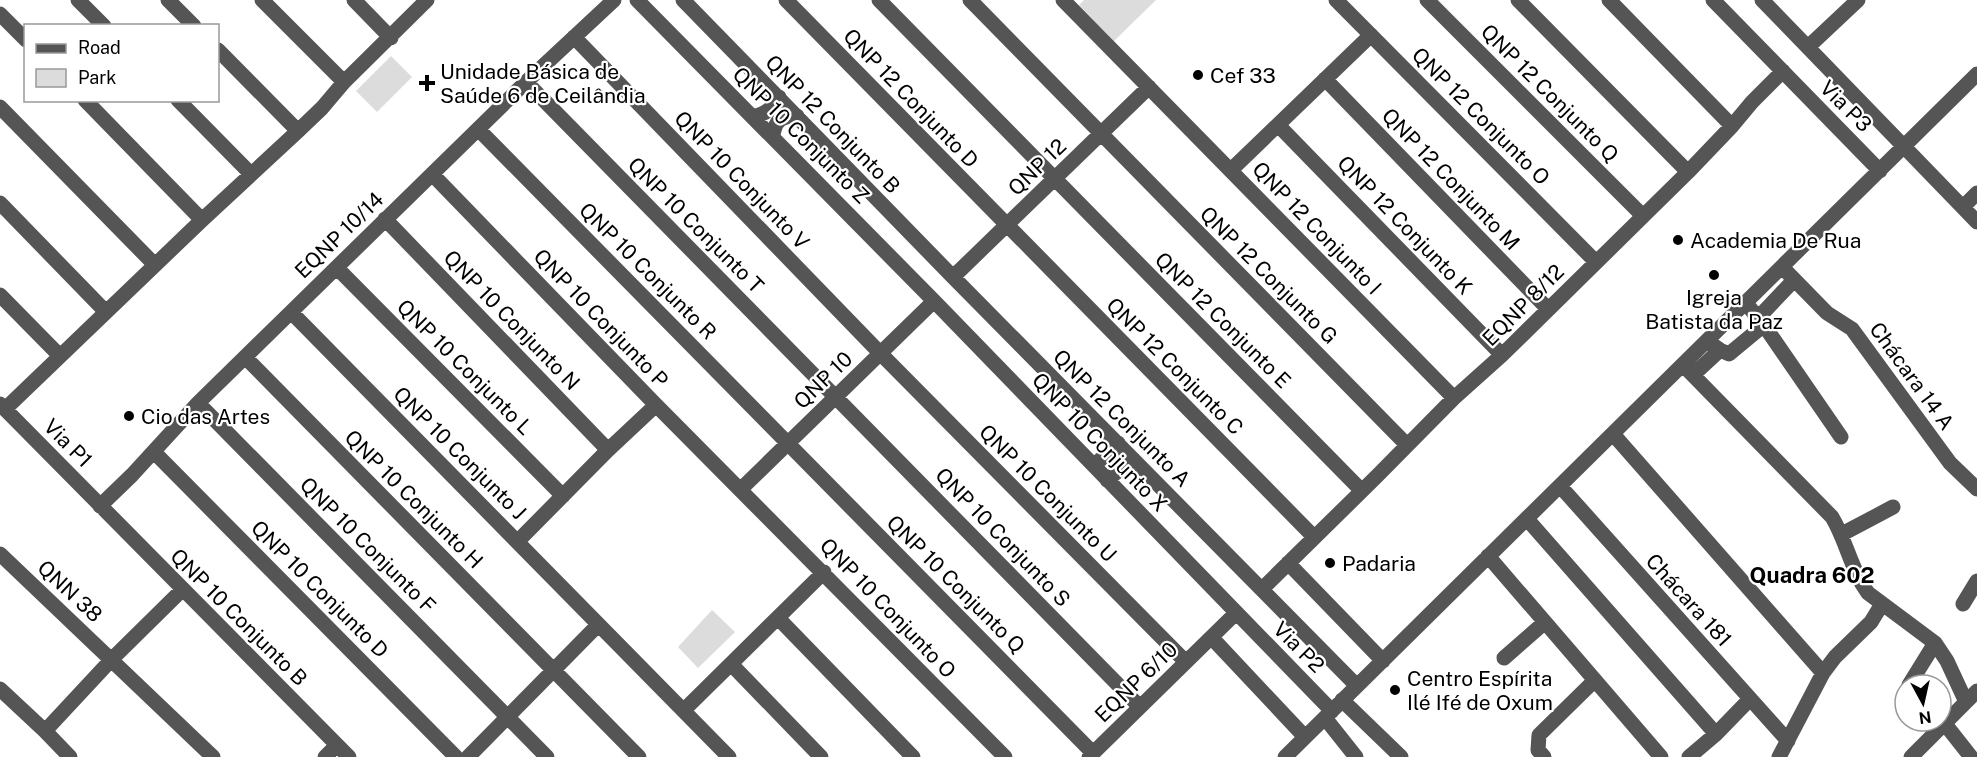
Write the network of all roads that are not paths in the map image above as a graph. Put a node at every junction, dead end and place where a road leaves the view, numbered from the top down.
1 (78, 0) edge
2 (168, 0) edge
3 (262, 0) edge
4 (354, 0) edge
5 (428, 0) edge
6 (614, 0) edge
7 (637, 0) edge
8 (683, 0) edge
9 (786, 0) edge
10 (879, 0) edge
11 (970, 0) edge
12 (1336, 0) edge
13 (1428, 0) edge
14 (1518, 0) edge
15 (1609, 0) edge
16 (1713, 0) edge
17 (1761, 0) edge
18 (1858, 0) edge
19 (1065, 1) edge
20 (0, 14) edge
21 (102, 24) edge
22 (192, 24) edge
23 (1371, 35) junction
24 (574, 37) junction
25 (24, 38) edge
26 (391, 38) junction
27 (1808, 47) junction
28 (219, 51) edge
29 (1783, 71) junction
30 (1977, 74) edge
31 (1325, 80) junction
32 (344, 82) junction
33 (526, 82) junction
34 (1149, 87) junction
35 (779, 97) junction
36 (87, 102) edge
37 (180, 102) edge
38 (0, 107) edge
39 (797, 116) junction
40 (753, 117) junction
41 (1278, 125) junction
42 (1732, 126) junction
43 (478, 129) junction
44 (298, 131) junction
45 (1101, 134) junction
46 (773, 137) junction
47 (1904, 147) junction
48 (1231, 170) junction
49 (1881, 171) junction
50 (1688, 172) junction
51 (251, 174) junction
52 (432, 174) junction
53 (1055, 179) junction
54 (1977, 193) edge
55 (0, 203) edge
56 (1963, 207) junction
57 (1643, 216) junction
58 (385, 219) junction
59 (202, 220) junction
60 (1977, 222) edge
61 (1006, 225) junction
62 (1596, 262) junction
63 (155, 265) junction
64 (1782, 267) junction
65 (338, 268) junction
66 (953, 277) junction
67 (1794, 280) junction
68 (0, 295) edge
69 (934, 301) junction
70 (1746, 303) junction
71 (1548, 309) junction
72 (106, 312) junction
73 (291, 312) junction
74 (1761, 322) junction
75 (1714, 346) junction
76 (880, 353) junction
77 (1502, 355) junction
78 (60, 356) junction
79 (244, 357) junction
80 (1688, 370) junction
81 (836, 397) junction
82 (1454, 398) junction
83 (198, 403) junction
84 (656, 405) junction
85 (3, 407) edge
86 (1613, 434) junction
87 (1841, 437) dead end
88 (1118, 443) junction
89 (788, 444) junction
90 (1407, 445) junction
91 (608, 450) junction
92 (154, 452) junction
93 (1133, 459) junction
94 (1094, 465) junction
95 (1107, 480) junction
96 (1560, 486) junction
97 (741, 489) junction
98 (1977, 489) edge
99 (1361, 490) junction
100 (563, 496) junction
101 (100, 506) junction
102 (1893, 507) dead end
103 (1527, 519) junction
104 (1842, 534) junction
105 (1314, 537) junction
106 (518, 541) junction
107 (0, 554) edge
108 (1488, 556) junction
109 (1288, 563) junction
110 (824, 572) junction
111 (1977, 581) edge
112 (183, 589) junction
113 (1262, 589) junction
114 (1882, 604) junction
115 (1963, 604) dead end
116 (1236, 613) junction
117 (778, 618) junction
118 (1545, 621) junction
119 (598, 625) junction
120 (1212, 638) junction
121 (1935, 643) junction
122 (1504, 658) dead end
123 (112, 659) junction
124 (1383, 661) junction
125 (1186, 662) junction
126 (731, 664) junction
127 (555, 670) junction
128 (1823, 673) junction
129 (1917, 673) edge
130 (1594, 681) junction
131 (1357, 686) junction
132 (0, 689) edge
133 (1972, 697) edge
134 (1750, 699) junction
135 (1140, 707) junction
136 (684, 710) junction
137 (1333, 710) junction
138 (1953, 716) edge
139 (507, 717) junction
140 (45, 730) junction
141 (1936, 733) edge
142 (1952, 733) edge
143 (1716, 734) junction
144 (1305, 737) junction
145 (1788, 741) junction
146 (337, 745) junction
147 (1091, 755) edge
148 (70, 757) edge
149 (213, 757) edge
150 (325, 757) edge
151 (349, 757) edge
152 (456, 757) edge
153 (468, 757) edge
154 (546, 757) edge
155 (639, 757) edge
156 (729, 757) edge
157 (821, 757) edge
158 (913, 757) edge
159 (1005, 757) edge
160 (1285, 757) edge
161 (1356, 757) edge
162 (1401, 757) edge
163 (1544, 757) edge
164 (1661, 757) edge
165 (1689, 757) edge
166 (1779, 757) edge
167 (1911, 757) edge
168 (1971, 757) edge

1 - 21 street
2 - 22 street
3 - 32 street
4 - 26 street
5 - 26 street
6 - 24 street, EQNP 10/14
7 - 40 street, QNP 10 Conjunto Z
8 - 35 street, QNP 12 Conjunto B
9 - 61 street, QNP 12 Conjunto D
10 - 53 street, QNP 12 Conjunto E
11 - 45 street, QNP 12 Conjunto G
12 - 23 street, QNP 12 Conjunto O
13 - 57 street, QNP 12 Conjunto Q
14 - 50 street
15 - 42 street
16 - 29 street, Via P3
17 - 27 street, Via P3
18 - 27 street
19 - 34 street, QNP 12 Conjunto I
20 - 25 street
23 - 31 street
23 - 62 street, QNP 12 Conjunto O
24 - 33 street, EQNP 10/14
24 - 76 street, QNP 10 Conjunto V
26 - 32 street
27 - 47 street, Via P3
28 - 44 street
29 - 42 street, EQNP 8/12
29 - 49 street, Via P3
30 - 47 street
31 - 41 street
31 - 71 street, QNP 12 Conjunto M
32 - 44 street
33 - 43 street, EQNP 10/14
33 - 81 street, QNP 10 Conjunto T
34 - 45 street, QNP 12
34 - 48 street, QNP 12 Conjunto I
35 - 39 street, QNP 12 Conjunto B
35 - 40 street
36 - 59 street
37 - 51 street
38 - 63 street
39 - 46 street
39 - 66 street, QNP 12 Conjunto B
40 - 46 street, QNP 10 Conjunto Z
41 - 48 street
41 - 77 street, QNP 12 Conjunto K
42 - 50 street, EQNP 8/12
43 - 52 street, EQNP 10/14
43 - 89 street, QNP 10 Conjunto R
44 - 51 street
45 - 53 street, QNP 12
45 - 90 street, QNP 12 Conjunto G
46 - 69 street, QNP 10 Conjunto Z
47 - 49 street
47 - 56 street, Via P3
48 - 82 street, QNP 12 Conjunto I
49 - 64 street
50 - 57 street, EQNP 8/12
51 - 59 street
52 - 58 street, EQNP 10/14
52 - 84 street, QNP 10 Conjunto P
53 - 61 street, QNP 12
53 - 99 street, QNP 12 Conjunto E
54 - 56 street
55 - 72 street
56 - 60 street, Via P3
57 - 62 street, EQNP 8/12
58 - 65 street, EQNP 10/14
58 - 91 street, QNP 10 Conjunto N
59 - 63 street
61 - 66 street, QNP 12
61 - 105 street, QNP 12 Conjunto C
62 - 71 street, EQNP 8/12
63 - 72 street
64 - 67 street, Chácara 14 A
64 - 70 street
65 - 73 street, EQNP 10/14
65 - 100 street, QNP 10 Conjunto L
66 - 88 street, QNP 12 Conjunto A
67 - 74 street
67 - 98 street, Chácara 14 A
68 - 78 street
69 - 76 street, QNP 10
69 - 94 street, QNP 10 Conjunto X
70 - 74 street
70 - 75 street
71 - 77 street, EQNP 8/12
72 - 78 street
73 - 79 street, EQNP 10/14
73 - 106 street, QNP 10 Conjunto J
74 - 75 street
74 - 87 street
75 - 80 street
76 - 81 street, QNP 10
76 - 125 street, QNP 10 Conjunto U
77 - 82 street, EQNP 8/12
78 - 85 street
79 - 83 street, EQNP 10/14
79 - 127 street, QNP 10 Conjunto H
80 - 86 street
80 - 104 street
81 - 89 street, QNP 10
81 - 135 street, QNP 10 Conjunto S
82 - 90 street, EQNP 8/12
83 - 92 street, EQNP 10/14
83 - 139 street, QNP 10 Conjunto F
84 - 91 street
84 - 97 street, QNP 10 Conjunto P
85 - 101 street, Via P1
86 - 96 street
86 - 128 street
88 - 93 street, QNP 12 Conjunto A
88 - 94 street
89 - 97 street, QNP 10
89 - 147 street, QNP 10 Conjunto Q
90 - 99 street, EQNP 8/12
91 - 100 street
92 - 101 street, EQNP 10/14
92 - 152 street, QNP 10 Conjunto D
93 - 95 street
93 - 113 street, QNP 12 Conjunto A
94 - 95 street, QNP 10 Conjunto X
95 - 116 street, QNP 10 Conjunto X
96 - 103 street
96 - 134 street, Chácara 181
97 - 110 street, QNP 10 Conjunto O
99 - 105 street, EQNP 8/12
100 - 106 street
101 - 112 street, QNP 10 Conjunto B
102 - 104 street
103 - 108 street
103 - 143 street
104 - 114 street
105 - 109 street, EQNP 8/12
106 - 119 street, QNP 10 Conjunto J
107 - 123 street, QNN 38
108 - 118 street
108 - 124 street
109 - 113 street, EQNP 8/12
109 - 124 street
110 - 117 street
110 - 159 street, QNP 10 Conjunto O
111 - 115 street
112 - 123 street
112 - 146 street, QNP 10 Conjunto B
113 - 131 street, Via P2
114 - 121 street
114 - 128 street
116 - 120 street, EQNP 6/10
116 - 137 street, Via P2
117 - 126 street
117 - 158 street
118 - 122 street
118 - 130 street
119 - 127 street
119 - 136 street, QNP 10 Conjunto J
120 - 125 street, EQNP 6/10
120 - 144 street
121 - 129 street
121 - 133 street
123 - 140 street
123 - 149 street, QNN 38
124 - 131 street
125 - 135 street, EQNP 6/10
126 - 136 street
126 - 157 street
127 - 139 street
127 - 155 street, QNP 10 Conjunto H
128 - 145 street
130 - 163 street
130 - 164 street
131 - 137 street
132 - 140 street
133 - 138 street
134 - 143 street
134 - 145 street, Chácara 181
135 - 147 street, EQNP 6/10
136 - 156 street, QNP 10 Conjunto J
137 - 144 street
137 - 161 street
137 - 162 street
139 - 153 street
139 - 154 street, QNP 10 Conjunto F
140 - 148 street
141 - 167 street
142 - 168 street
143 - 165 street
144 - 160 street
145 - 166 street
146 - 150 street
146 - 151 street, QNP 10 Conjunto B

